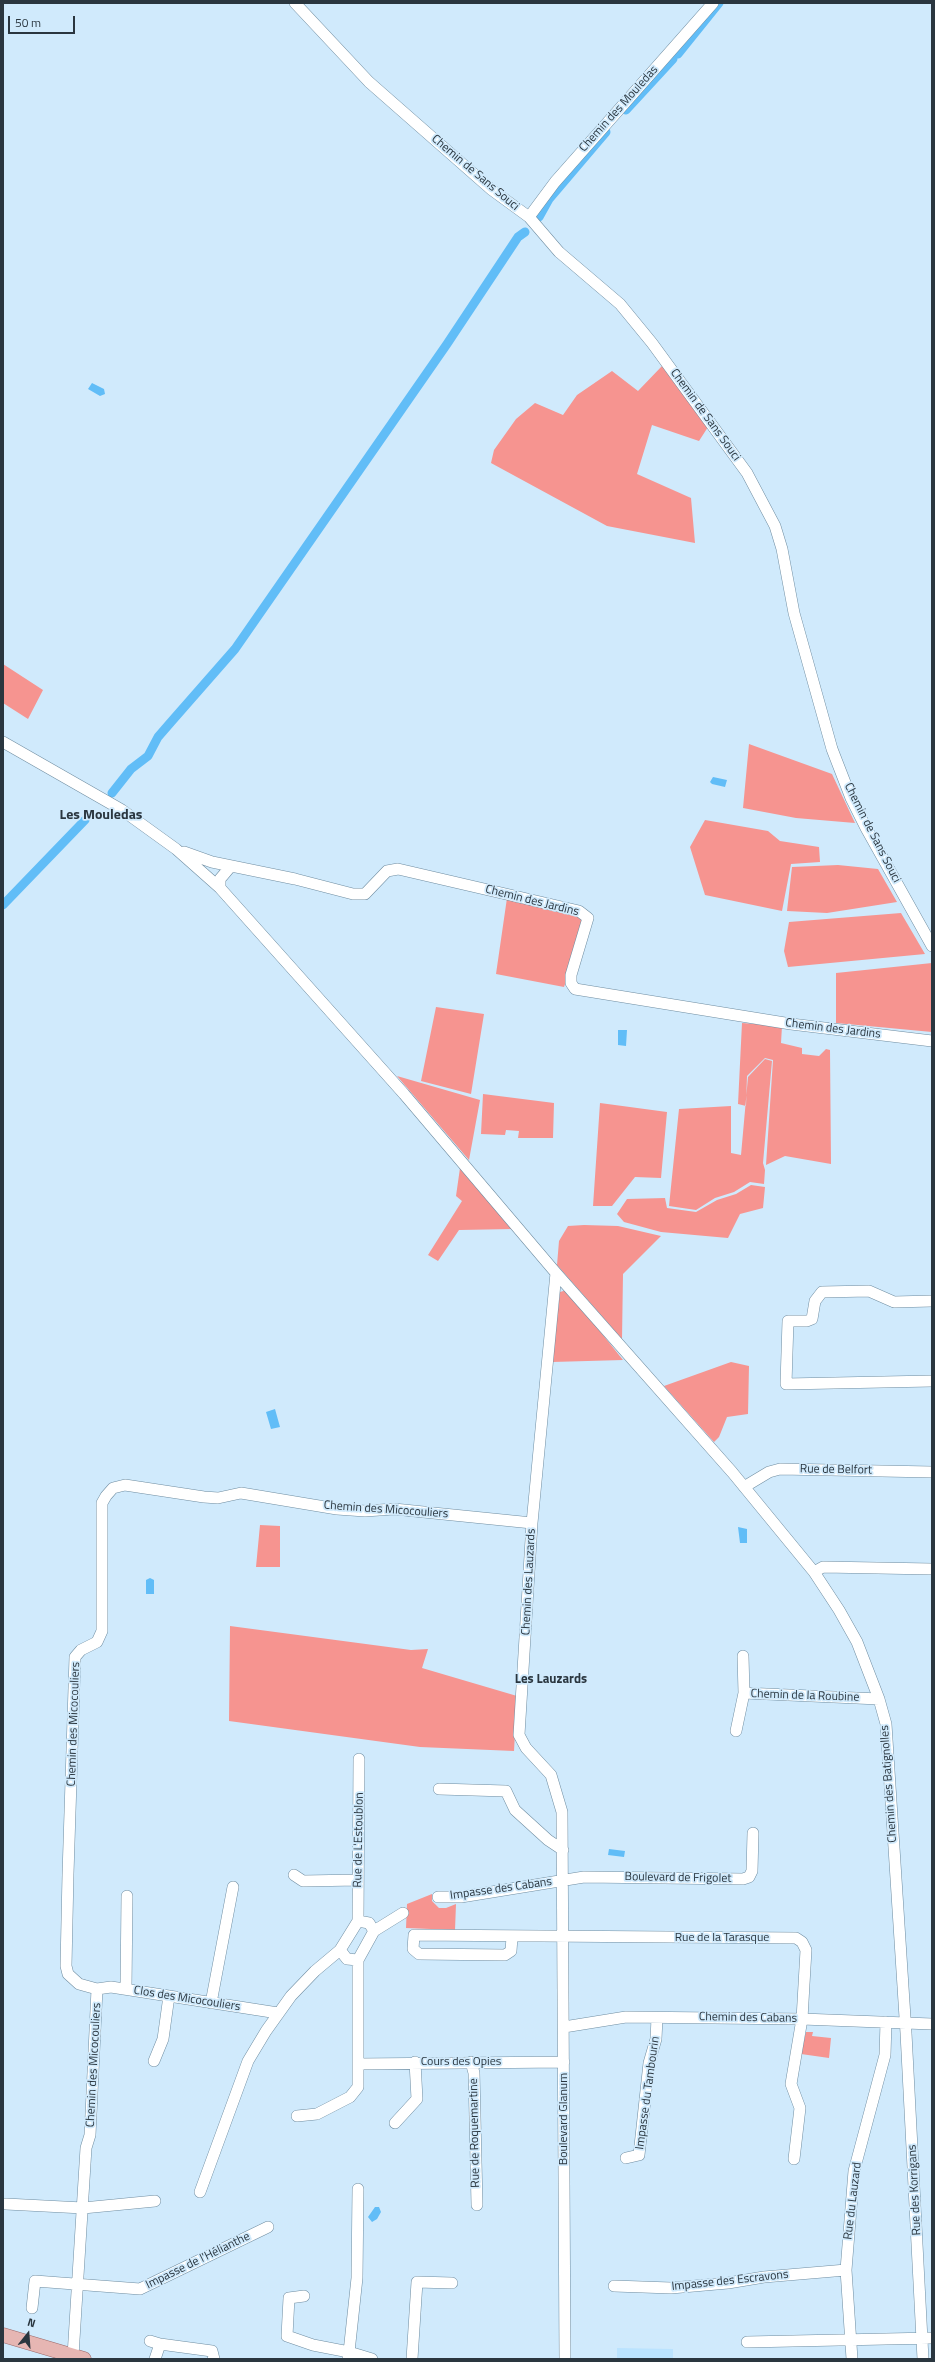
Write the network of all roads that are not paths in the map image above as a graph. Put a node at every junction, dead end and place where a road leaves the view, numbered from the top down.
1 (295, 3) edge
2 (713, 3) edge
3 (529, 217) junction
4 (3, 742) edge
5 (176, 849) junction
6 (231, 866) junction
7 (220, 888) junction
8 (932, 946) edge
9 (932, 1041) edge
10 (556, 1272) junction
11 (932, 1301) edge
12 (932, 1381) edge
13 (932, 1472) edge
14 (744, 1487) junction
15 (532, 1523) junction
16 (932, 1570) edge
17 (814, 1572) junction
18 (743, 1656) dead end
19 (744, 1693) junction
20 (879, 1699) junction
21 (736, 1731) dead end
22 (359, 1759) dead end
23 (439, 1789) dead end
24 (753, 1833) dead end
25 (563, 1850) junction
26 (294, 1874) dead end
27 (358, 1880) junction
28 (563, 1880) junction
29 (233, 1887) dead end
30 (127, 1896) dead end
31 (438, 1897) dead end
32 (403, 1913) dead end
33 (358, 1921) junction
34 (374, 1931) junction
35 (512, 1937) junction
36 (564, 1938) junction
37 (340, 1950) junction
38 (358, 1960) junction
39 (96, 1989) junction
40 (126, 1989) junction
41 (169, 1996) junction
42 (211, 2003) junction
43 (278, 2013) junction
44 (657, 2018) junction
45 (802, 2019) junction
46 (886, 2022) junction
47 (904, 2022) junction
48 (932, 2024) edge
49 (564, 2027) junction
50 (154, 2061) dead end
51 (415, 2062) junction
52 (471, 2062) junction
53 (564, 2062) junction
54 (358, 2064) junction
55 (297, 2116) dead end
56 (395, 2122) dead end
57 (626, 2158) dead end
58 (794, 2159) dead end
59 (358, 2189) dead end
60 (200, 2192) dead end
61 (154, 2201) dead end
62 (6, 2204) dead end
63 (477, 2205) dead end
64 (83, 2208) junction
65 (268, 2227) dead end
66 (846, 2270) junction
67 (452, 2283) dead end
68 (79, 2284) junction
69 (614, 2286) dead end
70 (304, 2296) dead end
71 (32, 2308) dead end
72 (3, 2335) edge
73 (927, 2338) edge
74 (851, 2340) junction
75 (747, 2342) dead end
76 (349, 2355) edge
77 (78, 2357) edge
78 (155, 2359) edge
79 (214, 2359) edge
80 (372, 2359) edge
81 (412, 2359) edge
82 (565, 2359) edge
83 (852, 2359) edge
84 (923, 2359) edge

1 - 3 street, Chemin de Sans Souci
2 - 3 street, Chemin des Mouledas
3 - 8 street, Chemin de Sans Souci
4 - 5 street
5 - 6 street, Chemin des Jardins
5 - 7 street, Chemin des Batignolles
6 - 7 street
6 - 9 street, Chemin des Jardins
7 - 10 street, Chemin des Batignolles
10 - 14 street, Chemin des Batignolles
10 - 15 street, Chemin des Lauzards
11 - 12 street
13 - 14 street, Rue de Belfort
14 - 17 street, Chemin des Batignolles
15 - 25 street, Chemin des Lauzards
15 - 39 street, Chemin des Micocouliers
16 - 17 street
17 - 20 street, Chemin des Batignolles
18 - 19 street, Chemin de la Roubine
19 - 20 street, Chemin de la Roubine
19 - 21 street
20 - 47 street, Chemin des Batignolles
22 - 27 street, Rue de L'Estoublon
23 - 25 street
24 - 28 street, Boulevard de Frigolet
25 - 28 street, Chemin des Lauzards
26 - 27 street
27 - 33 street, Rue de L'Estoublon
28 - 31 street, Impasse des Cabans
28 - 36 street, Boulevard Glanum
29 - 42 street
30 - 40 street
32 - 34 street
33 - 34 street
33 - 37 street
34 - 38 street
35 - 35 street
35 - 36 street
36 - 45 street, Rue de la Tarasque
36 - 49 street, Boulevard Glanum
37 - 38 street
37 - 43 street
38 - 54 street
39 - 40 street, Clos des Micocouliers
39 - 64 street, Chemin des Micocouliers
40 - 41 street, Clos des Micocouliers
41 - 42 street, Clos des Micocouliers
41 - 50 street
42 - 43 street, Clos des Micocouliers
43 - 60 street
44 - 45 street, Chemin des Cabans
44 - 49 street, Chemin des Cabans
44 - 57 street, Impasse du Tambourin
45 - 46 street, Chemin des Cabans
45 - 58 street
46 - 47 street, Chemin des Cabans
46 - 66 street, Rue du Lauzard
47 - 48 street, Chemin des Cabans
47 - 73 street, Rue des Korrigans
49 - 53 street, Boulevard Glanum
51 - 52 street, Cours des Opies
51 - 54 street, Cours des Opies
51 - 56 street
52 - 53 street, Cours des Opies
52 - 63 street, Rue de Roquemartine
53 - 82 street, Boulevard Glanum
54 - 55 street
59 - 76 street
61 - 64 street
62 - 64 street
64 - 68 street, Chemin des Micocouliers
65 - 68 street, Impasse de l'Hélianthe
66 - 69 street, Impasse des Escravons
66 - 74 street, Rue du Lauzard
67 - 81 street
68 - 71 street, Impasse de l'Hélianthe
68 - 77 street, Chemin des Micocouliers
70 - 76 street
72 - 77 main road
73 - 74 street
73 - 84 street, Rue des Korrigans
74 - 75 street
74 - 83 street, Rue du Lauzard
76 - 80 street
78 - 79 street

